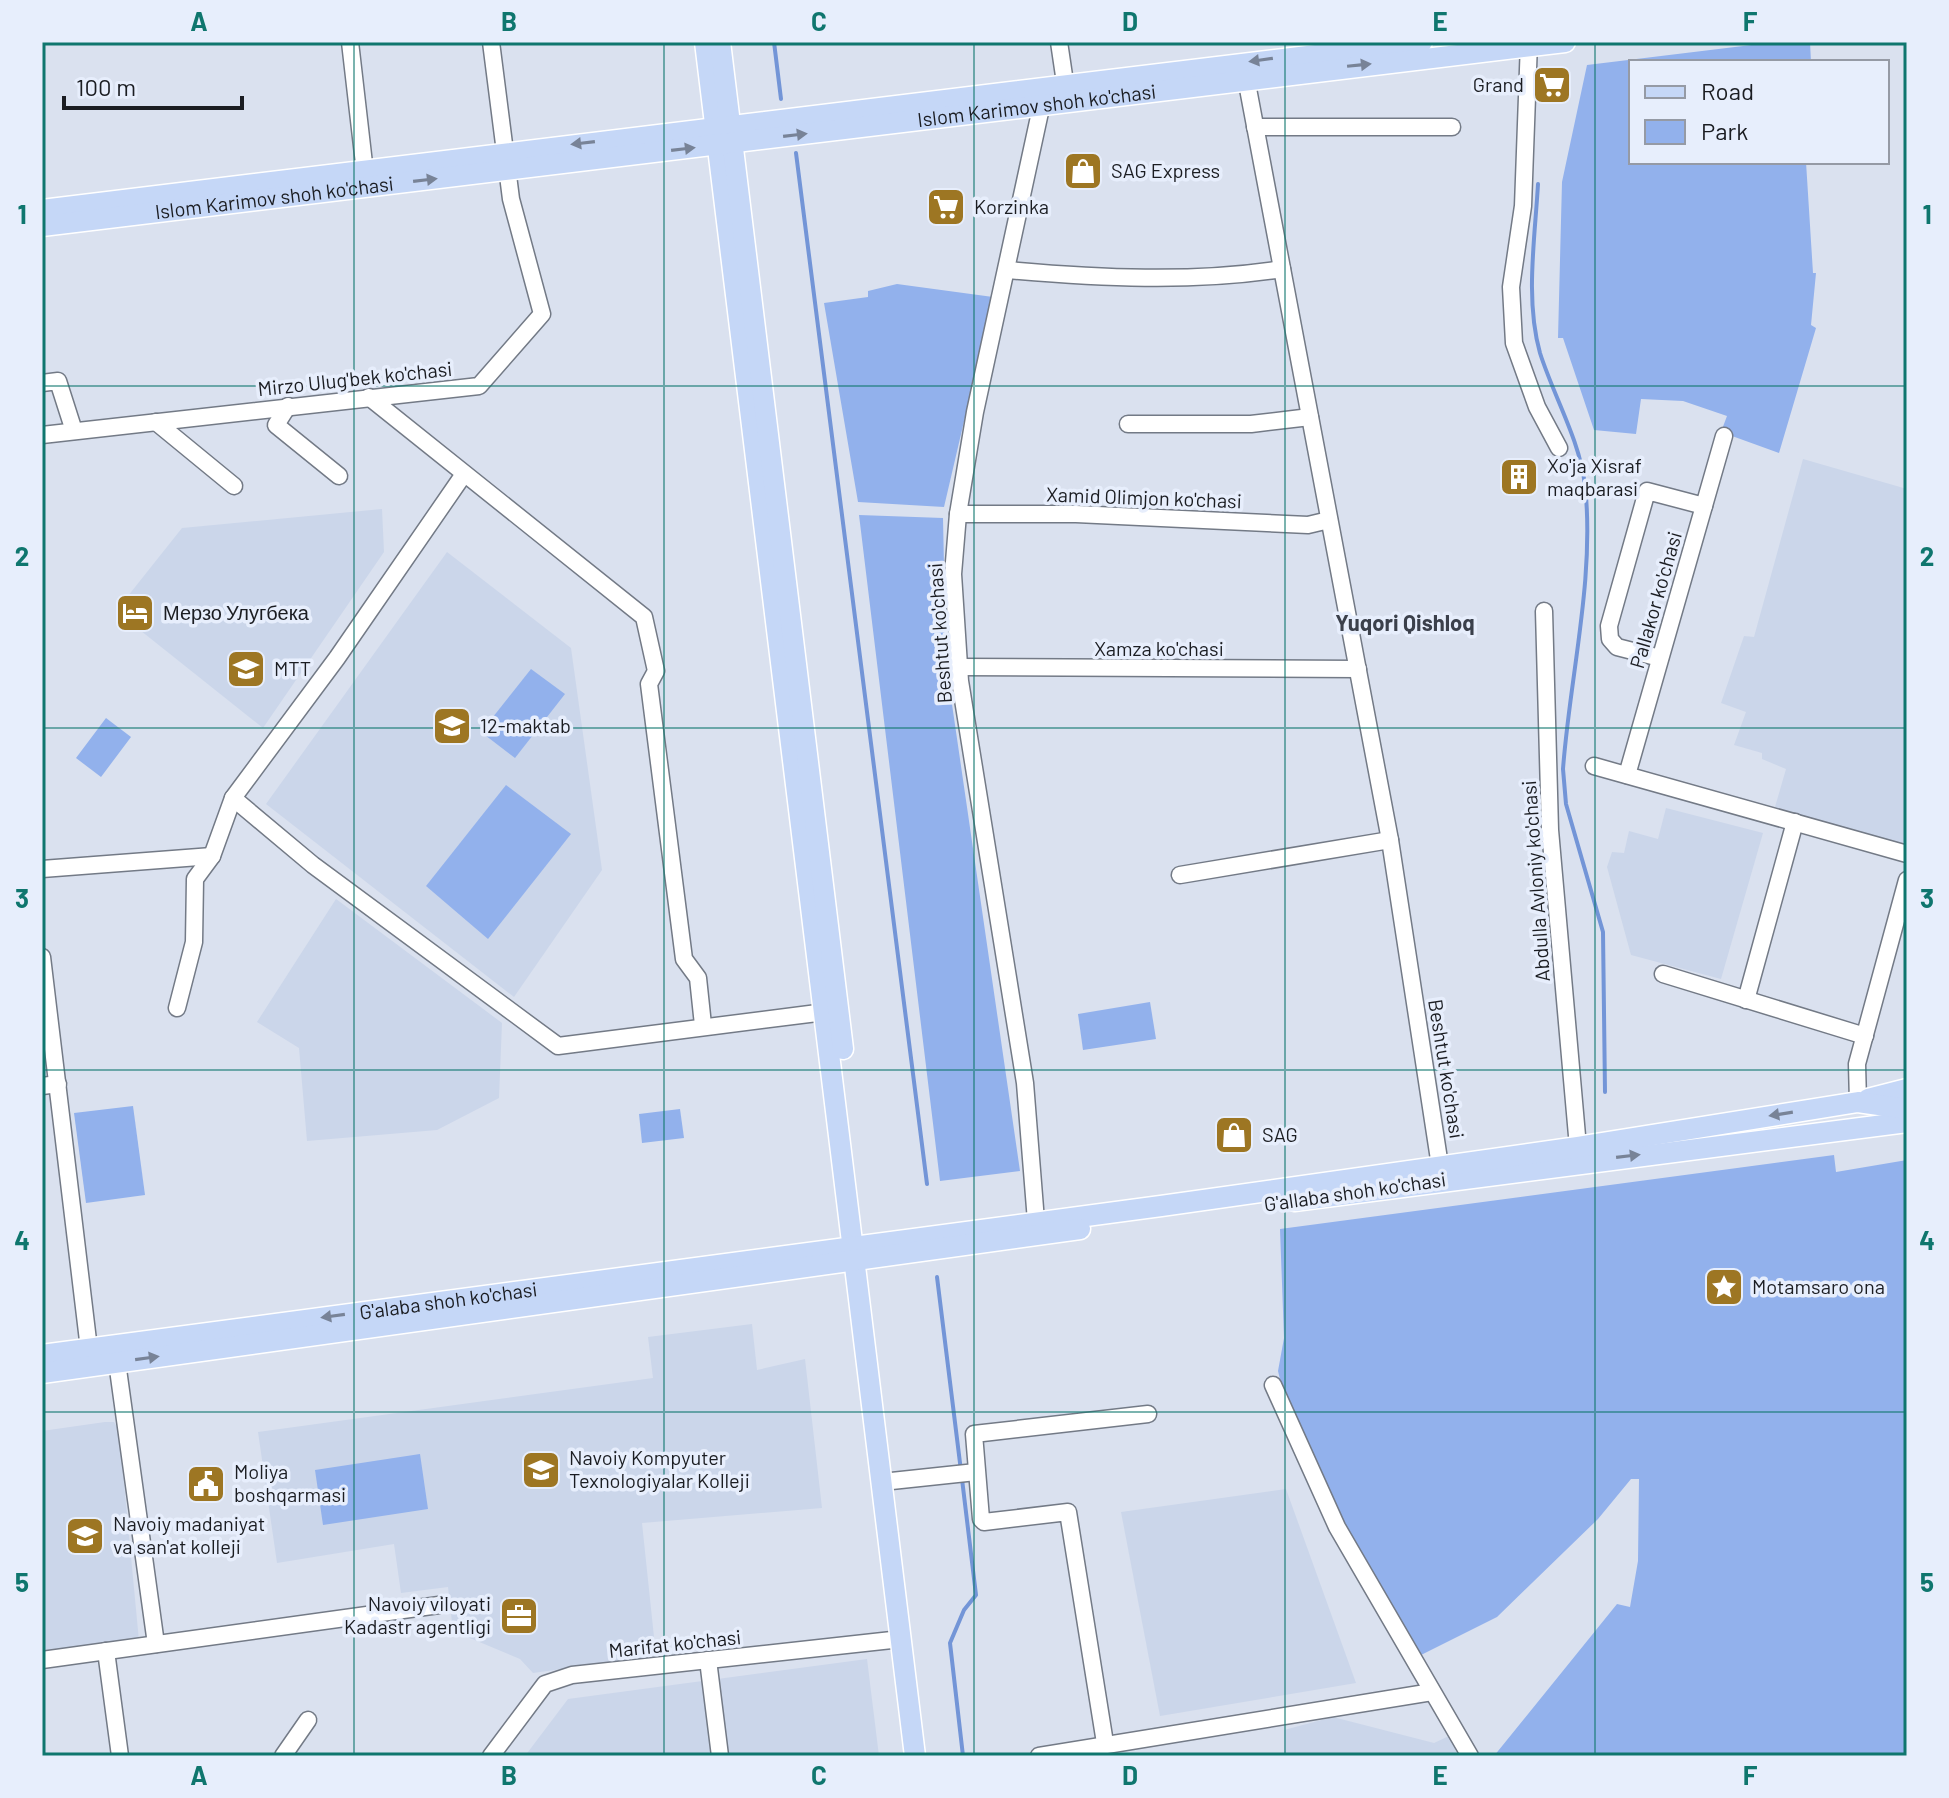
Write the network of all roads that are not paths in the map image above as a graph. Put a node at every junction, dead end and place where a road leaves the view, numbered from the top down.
1 (350, 42) edge
2 (491, 42) edge
3 (705, 42) edge
4 (720, 42) edge
5 (1059, 42) edge
6 (1422, 42) edge
7 (1565, 42) edge
8 (1529, 44) edge
9 (1301, 56) edge
10 (1246, 78) junction
11 (1066, 92) junction
12 (1042, 103) junction
13 (1255, 127) junction
14 (1452, 127) dead end
15 (724, 135) junction
16 (506, 162) junction
17 (366, 178) junction
18 (42, 210) edge
19 (42, 226) edge
20 (1282, 269) junction
21 (1008, 270) junction
22 (42, 383) edge
23 (369, 397) junction
24 (288, 406) junction
25 (1310, 417) junction
26 (156, 422) junction
27 (1128, 424) dead end
28 (74, 431) junction
29 (42, 435) edge
30 (1724, 436) dead end
31 (1559, 448) dead end
32 (464, 474) junction
33 (339, 476) dead end
34 (234, 486) dead end
35 (1704, 506) junction
36 (958, 514) junction
37 (1329, 520) junction
38 (1544, 611) dead end
39 (1660, 658) junction
40 (959, 667) junction
41 (1358, 669) junction
42 (1594, 766) dead end
43 (1627, 775) junction
44 (233, 798) junction
45 (1795, 822) junction
46 (1390, 840) junction
47 (1907, 854) edge
48 (212, 856) junction
49 (42, 869) edge
50 (1180, 875) dead end
51 (1907, 880) edge
52 (42, 957) edge
53 (1663, 974) dead end
54 (1746, 1000) junction
55 (177, 1008) dead end
56 (832, 1011) junction
57 (703, 1025) junction
58 (1865, 1036) junction
59 (50, 1085) edge
60 (1907, 1089) edge
61 (1858, 1102) junction
62 (1907, 1109) edge
63 (1907, 1122) edge
64 (1578, 1147) junction
65 (1440, 1166) junction
66 (1036, 1221) junction
67 (861, 1250) junction
68 (805, 1267) joint
69 (89, 1349) junction
70 (42, 1355) edge
71 (117, 1362) junction
72 (42, 1373) edge
73 (1273, 1385) dead end
74 (1148, 1414) dead end
75 (976, 1472) junction
76 (888, 1482) junction
77 (439, 1605) dead end
78 (901, 1639) junction
79 (156, 1644) junction
80 (106, 1651) junction
81 (42, 1660) edge
82 (708, 1660) junction
83 (1432, 1692) junction
84 (308, 1720) dead end
85 (1105, 1743) junction
86 (120, 1756) edge
87 (283, 1756) edge
88 (491, 1756) edge
89 (720, 1756) edge
90 (915, 1756) edge
91 (929, 1756) edge
92 (1039, 1756) edge
93 (1470, 1756) edge

1 - 17 street
2 - 16 street
3 - 15 main road
4 - 15 main road
5 - 11 street
6 - 9 main road, Islom Karimov shoh ko'chasi
7 - 8 main road, Islom Karimov shoh ko'chasi
9 -> 8 main road, Islom Karimov shoh ko'chasi
8 - 31 street
9 - 10 main road, Islom Karimov shoh ko'chasi
9 -> 11 main road, Islom Karimov shoh ko'chasi
10 - 11 main road, Islom Karimov shoh ko'chasi
10 - 13 street, Beshtut ko'chasi
11 - 12 main road, Islom Karimov shoh ko'chasi
11 - 15 main road, Islom Karimov shoh ko'chasi
15 -> 12 main road, Islom Karimov shoh ko'chasi
12 - 21 street, Beshtut ko'chasi
13 - 14 street
13 - 20 street, Beshtut ko'chasi
15 - 16 main road, Islom Karimov shoh ko'chasi
15 - 56 main road
16 - 17 main road, Islom Karimov shoh ko'chasi
16 - 23 street, Mirzo Ulug'bek ko'chasi
17 - 18 main road, Islom Karimov shoh ko'chasi
17 - 19 main road, Islom Karimov shoh ko'chasi
20 - 21 street
20 - 25 street, Beshtut ko'chasi
21 - 36 street, Beshtut ko'chasi
22 - 28 street
23 - 24 street, Mirzo Ulug'bek ko'chasi
23 - 32 street
24 - 26 street, Mirzo Ulug'bek ko'chasi
24 - 33 street
25 - 27 street
25 - 37 street, Beshtut ko'chasi
26 - 28 street, Mirzo Ulug'bek ko'chasi
26 - 34 street
28 - 29 street, Mirzo Ulug'bek ko'chasi
30 - 35 street, Pallakor ko'chasi
32 - 44 street
32 - 57 street
35 - 39 street, Pallakor ko'chasi
35 - 39 street
36 - 37 street, Xamid Olimjon ko'chasi
36 - 40 street, Beshtut ko'chasi
37 - 41 street, Beshtut ko'chasi
38 - 64 street, Abdulla Avloniy ko'chasi
39 - 43 street, Pallakor ko'chasi
40 - 41 street, Xamza ko'chasi
40 - 66 street, Beshtut ko'chasi
41 - 46 street, Beshtut ko'chasi
42 - 43 street
43 - 45 street
44 - 48 street
44 - 57 street
45 - 47 street
45 - 54 street
46 - 50 street
46 - 65 street, Beshtut ko'chasi
48 - 49 street
48 - 55 street
51 - 58 street
52 - 59 street
53 - 54 street
54 - 58 street
56 - 57 street
56 - 67 main road
58 - 61 street
59 - 69 street
60 - 61 main road
61 - 62 main road, G'allaba shoh ko'chasi
61 -> 64 main road, G'allaba shoh ko'chasi
67 -> 63 main road, G'allaba shoh ko'chasi
64 - 65 main road, G'allaba shoh ko'chasi
65 - 66 main road, G'allaba shoh ko'chasi
66 - 67 main road, G'allaba shoh ko'chasi
67 - 68 main road, G'allaba shoh ko'chasi
67 -> 69 main road, G'alaba shoh ko'chasi
67 - 76 main road
71 -> 68 main road, G'alaba shoh ko'chasi
69 - 70 main road, G'alaba shoh ko'chasi
71 - 72 main road, G'alaba shoh ko'chasi
71 - 79 street
73 - 83 street
74 - 75 street
75 - 76 street
75 - 85 street
76 - 78 main road
76 - 91 main road
77 - 79 street
78 - 82 street, Marifat ko'chasi
78 - 90 main road
79 - 80 street
80 - 81 street
80 - 86 street
82 - 88 street, Marifat ko'chasi
82 - 89 street
83 - 85 street
83 - 93 street
84 - 87 street
85 - 92 street

